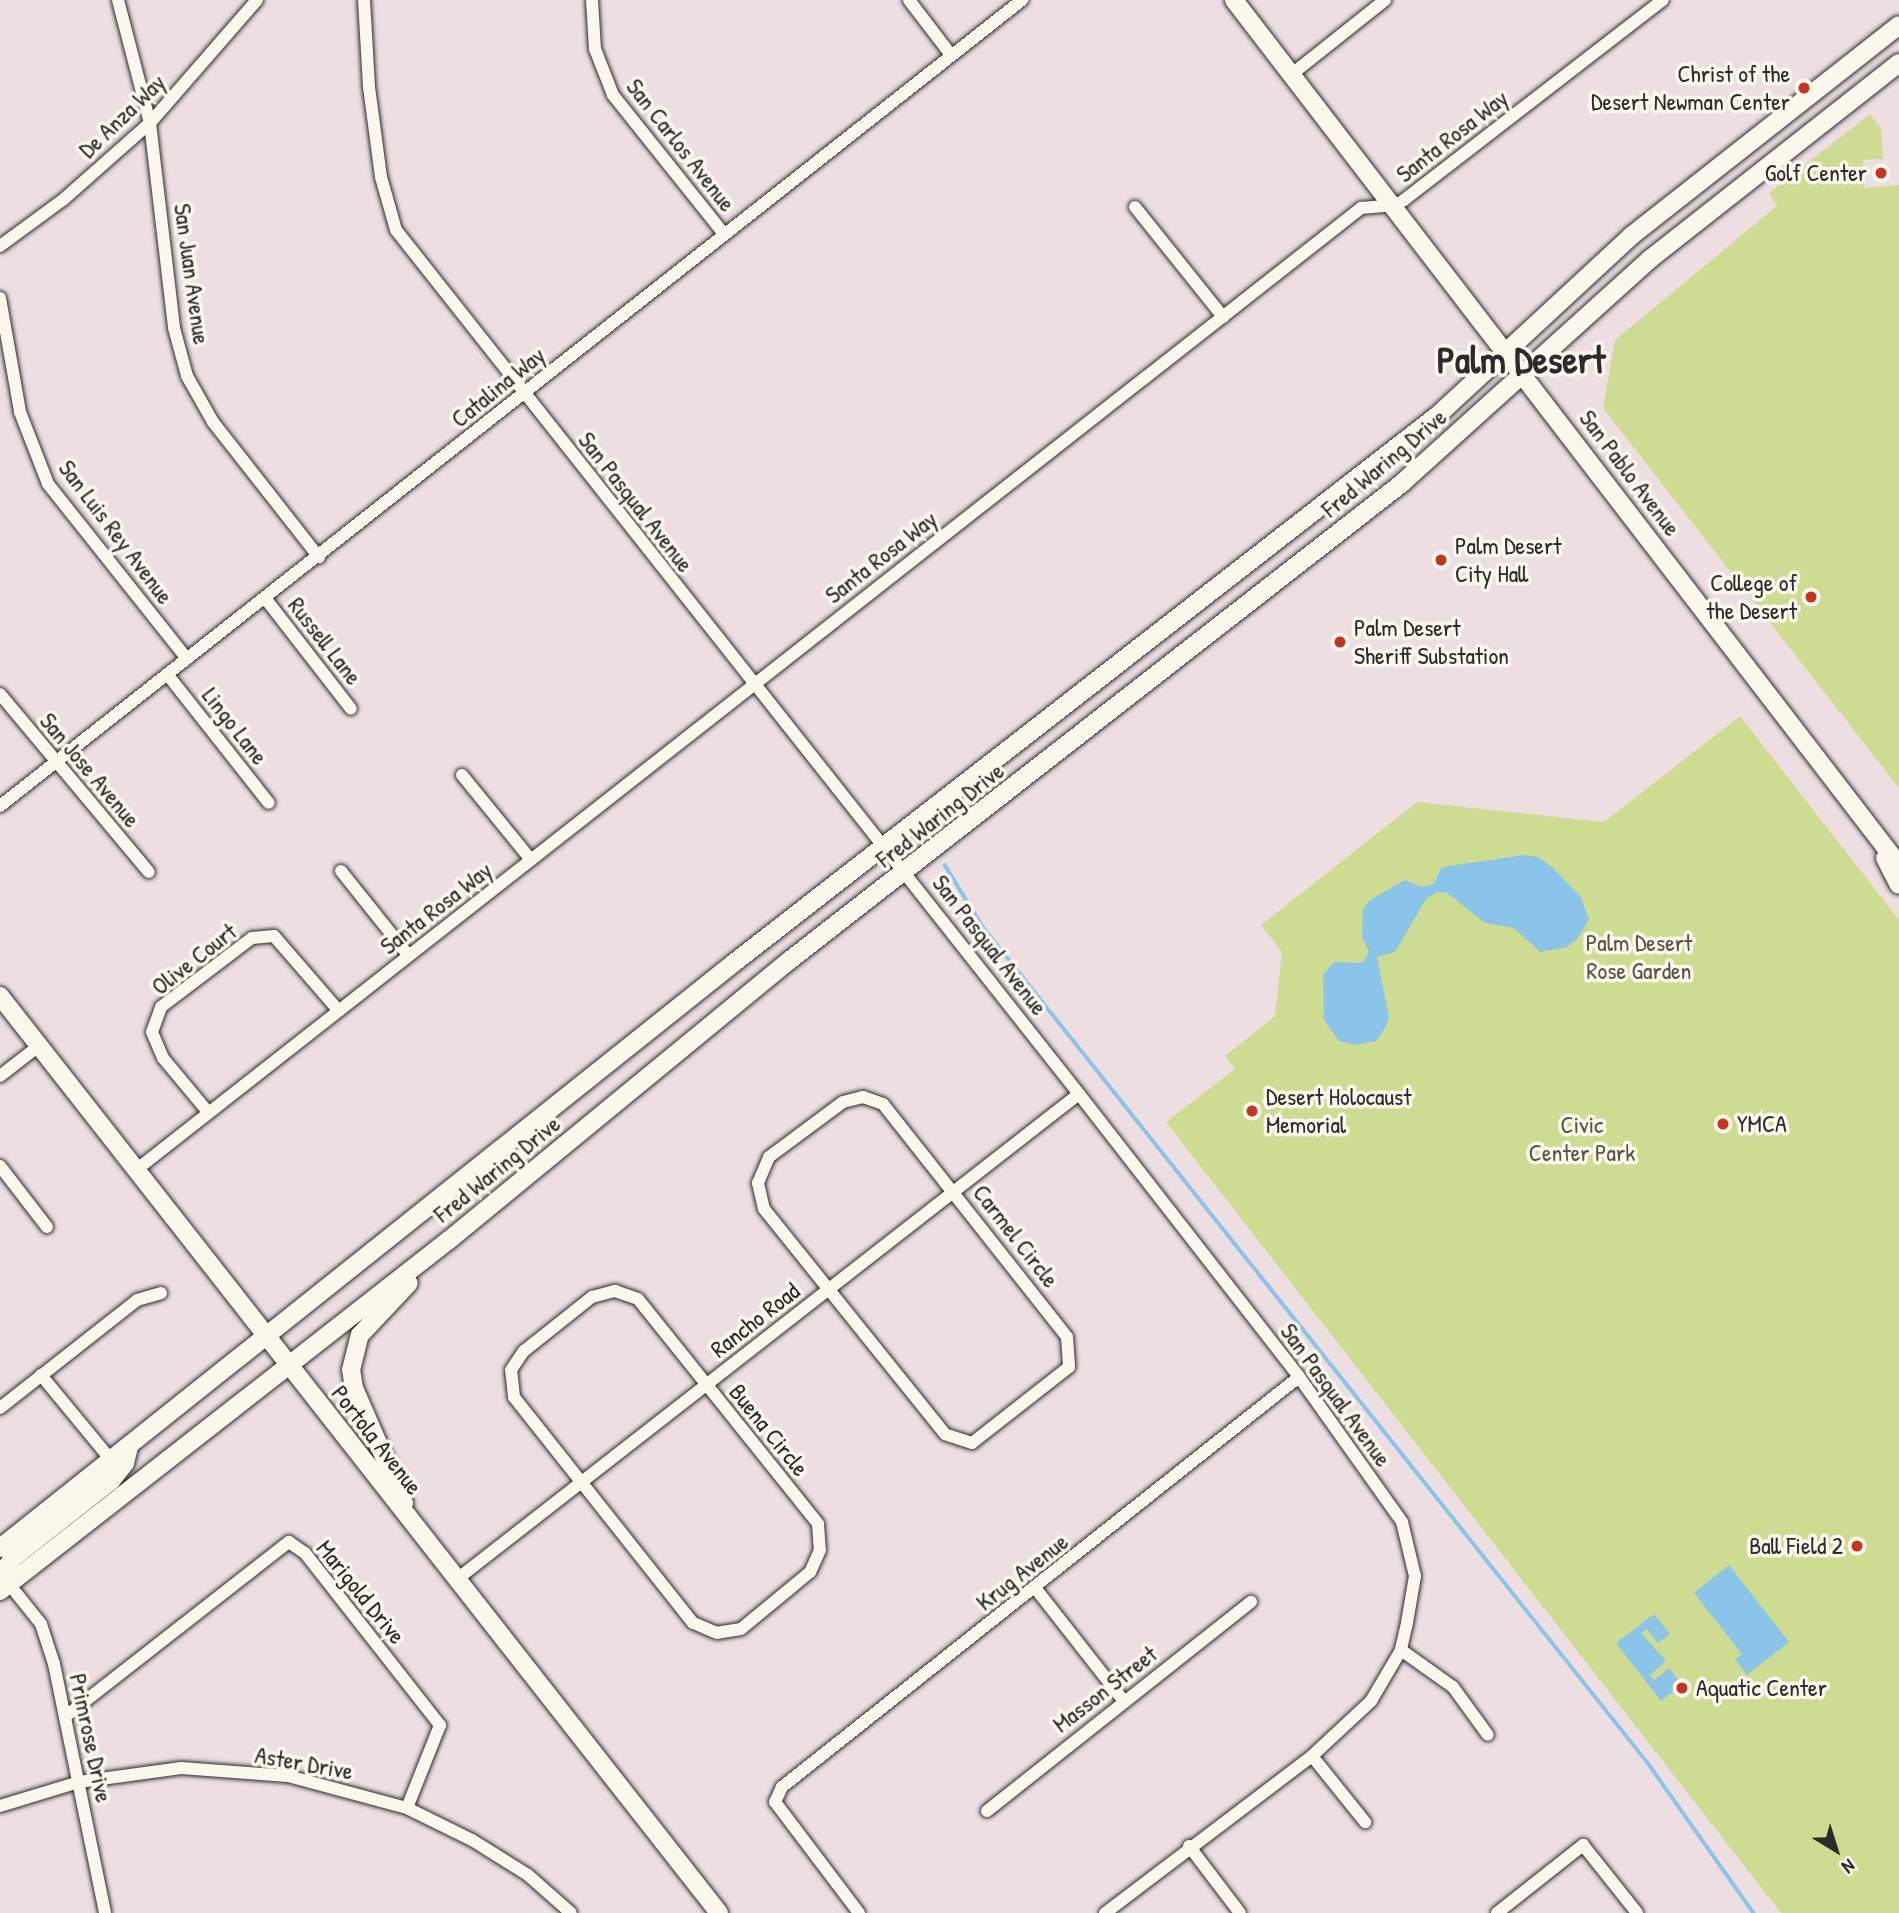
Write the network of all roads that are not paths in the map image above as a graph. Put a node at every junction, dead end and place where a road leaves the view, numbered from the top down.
1 (118, 0) edge
2 (257, 0) edge
3 (364, 0) edge
4 (592, 0) edge
5 (909, 0) edge
6 (1022, 0) edge
7 (1234, 0) edge
8 (1385, 0) edge
9 (1663, 0) edge
10 (1899, 25) edge
11 (951, 55) junction
12 (1899, 63) edge
13 (1292, 74) junction
14 (150, 123) junction
15 (1396, 205) junction
16 (1136, 206) dead end
17 (723, 234) junction
18 (0, 246) edge
19 (0, 298) edge
20 (1223, 317) junction
21 (1506, 350) junction
22 (1525, 374) junction
23 (525, 393) junction
24 (319, 556) junction
25 (265, 598) junction
26 (187, 659) junction
27 (167, 674) junction
28 (752, 686) junction
29 (0, 694) edge
30 (351, 709) dead end
31 (56, 762) junction
32 (462, 775) dead end
33 (269, 803) dead end
34 (0, 806) edge
35 (1881, 844) junction
36 (884, 847) junction
37 (531, 860) junction
38 (1899, 865) edge
39 (341, 871) dead end
40 (149, 872) dead end
41 (905, 873) junction
42 (1899, 885) edge
43 (408, 955) junction
44 (0, 996) edge
45 (339, 1011) junction
46 (40, 1045) junction
47 (0, 1076) edge
48 (1079, 1094) junction
49 (208, 1112) junction
50 (0, 1166) edge
51 (136, 1170) junction
52 (956, 1192) junction
53 (47, 1227) dead end
54 (449, 1240) junction
55 (829, 1290) junction
56 (161, 1293) dead end
57 (265, 1338) junction
58 (288, 1367) junction
59 (41, 1375) junction
60 (1298, 1377) junction
61 (706, 1384) junction
62 (0, 1408) edge
63 (129, 1447) junction
64 (111, 1460) junction
65 (580, 1480) junction
66 (413, 1526) junction
67 (0, 1548) edge
68 (456, 1580) junction
69 (4, 1588) edge
70 (1036, 1589) junction
71 (1251, 1602) dead end
72 (1401, 1650) junction
73 (1123, 1700) junction
74 (66, 1716) junction
75 (1488, 1735) dead end
76 (1312, 1756) junction
77 (79, 1782) junction
78 (0, 1806) edge
79 (407, 1808) junction
80 (987, 1811) dead end
81 (1365, 1822) dead end
82 (1189, 1846) junction
83 (1502, 1912) edge
84 (106, 1913) edge
85 (570, 1913) edge
86 (719, 1913) edge
87 (859, 1913) edge
88 (1105, 1913) edge
89 (1240, 1913) edge
90 (1637, 1913) edge

1 - 14 street, San Juan Avenue
2 - 14 street, De Anza Way
3 - 23 street, San Pasqual Avenue
4 - 17 street, San Carlos Avenue
5 - 11 street
6 - 11 street, Catalina Way
7 - 13 main road, San Pablo Avenue
8 - 13 street
9 - 15 street, Santa Rosa Way
10 - 21 main road, Fred Waring Drive
11 - 17 street, Catalina Way
12 - 22 main road, Fred Waring Drive
13 - 15 main road, San Pablo Avenue
14 - 18 street, De Anza Way
14 - 24 street, San Juan Avenue
15 - 20 street, Santa Rosa Way
15 - 21 main road, San Pablo Avenue
16 - 20 street
17 - 23 street, Catalina Way
19 - 26 street, San Luis Rey Avenue
20 - 28 street, Santa Rosa Way
21 - 22 main road, San Pablo Avenue
21 - 36 main road, Fred Waring Drive
22 - 35 main road, San Pablo Avenue
22 - 41 main road, Fred Waring Drive
23 - 24 street, Catalina Way
23 - 28 street, San Pasqual Avenue
24 - 25 street, Catalina Way
25 - 26 street, Catalina Way
25 - 30 street, Russell Lane
26 - 27 street, Catalina Way
27 - 31 street, Catalina Way
27 - 33 street, Lingo Lane
28 - 36 street, San Pasqual Avenue
28 - 37 street, Santa Rosa Way
29 - 31 street, San Jose Avenue
31 - 34 street, Catalina Way
31 - 40 street, San Jose Avenue
32 - 37 street
35 - 38 main road, San Pablo Avenue
35 - 42 main road, San Pablo Avenue
36 - 41 street, San Pasqual Avenue
36 - 57 main road, Fred Waring Drive
37 - 43 street, Santa Rosa Way
39 - 43 street
41 - 48 street, San Pasqual Avenue
41 - 54 main road, Fred Waring Drive
43 - 45 street, Santa Rosa Way
44 - 46 main road, Portola Avenue
45 - 49 street, Santa Rosa Way
45 - 49 street, Olive Court
46 - 47 street
46 - 51 main road, Portola Avenue
48 - 52 street, Rancho Road
48 - 60 street, San Pasqual Avenue
49 - 51 street, Santa Rosa Way
50 - 53 street
51 - 57 main road, Portola Avenue
52 - 55 street, Rancho Road
52 - 55 street, Carmel Circle
52 - 55 street, Carmel Circle
54 - 58 main road, Fred Waring Drive
54 - 66 main road
55 - 61 street, Rancho Road
56 - 59 street
57 - 58 main road, Portola Avenue
57 - 63 main road, Fred Waring Drive
58 - 66 main road, Portola Avenue
58 - 69 main road, Fred Waring Drive
59 - 62 street
59 - 64 street
60 - 70 street, Krug Avenue
60 - 72 street, San Pasqual Avenue
61 - 65 street, Rancho Road
61 - 65 street, Buena Circle
61 - 65 street, Buena Circle
63 - 64 main road, Fred Waring Drive
63 - 69 main road
64 - 67 main road, Fred Waring Drive
65 - 68 street, Rancho Road
66 - 68 main road, Portola Avenue
68 - 86 main road, Portola Avenue
69 - 74 street, Primrose Drive
70 - 73 street
70 - 87 street, Krug Avenue
71 - 73 street, Masson Street
72 - 75 street
72 - 76 street, San Pasqual Avenue
73 - 80 street, Masson Street
74 - 77 street, Primrose Drive
74 - 79 street, Marigold Drive
76 - 81 street
76 - 82 street, San Pasqual Avenue
77 - 78 street, Aster Drive
77 - 79 street, Aster Drive
77 - 84 street, Primrose Drive
79 - 85 street, Aster Drive
82 - 88 street, San Pasqual Avenue
82 - 89 street
83 - 90 street

